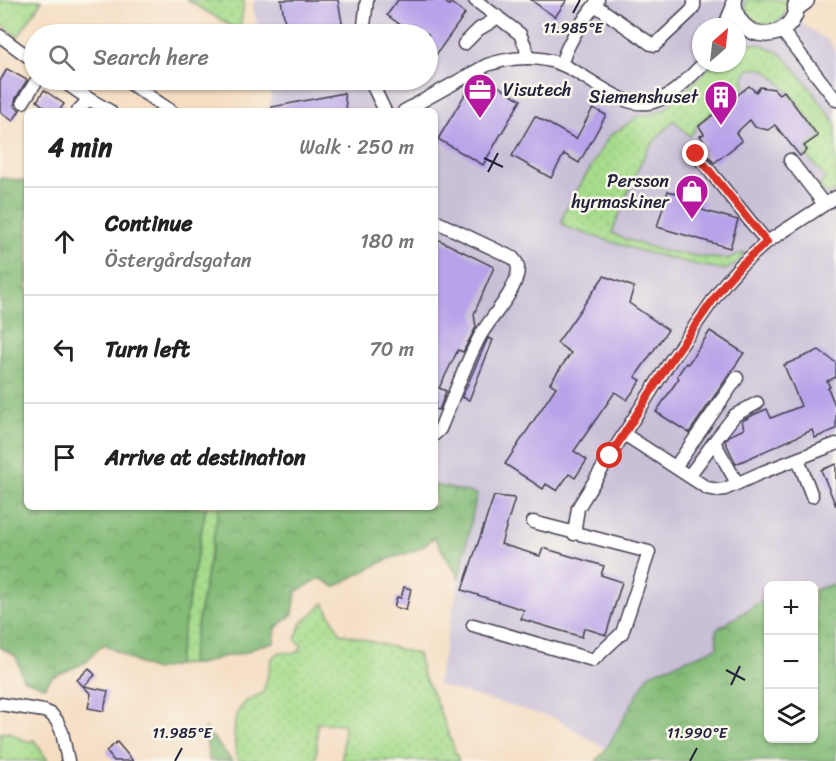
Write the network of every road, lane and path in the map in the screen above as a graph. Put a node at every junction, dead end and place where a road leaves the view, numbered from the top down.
1 (367, 0) edge
2 (475, 0) edge
3 (694, 0) edge
4 (597, 2) edge
5 (734, 2) edge
6 (800, 2) edge
7 (497, 16) junction
8 (728, 18) edge
9 (739, 18) edge
10 (364, 24) edge
11 (782, 31) junction
12 (746, 33) edge
13 (0, 36) edge
14 (464, 44) dead end
15 (24, 54) edge
16 (527, 58) junction
17 (561, 64) junction
18 (695, 72) edge
19 (30, 90) edge
20 (76, 90) edge
21 (140, 90) edge
22 (375, 90) edge
23 (89, 99) junction
24 (836, 100) edge
25 (23, 102) dead end
26 (81, 108) edge
27 (105, 108) edge
28 (167, 108) edge
29 (384, 108) edge
30 (409, 108) edge
31 (696, 154) dead end
32 (790, 160) dead end
33 (836, 197) edge
34 (824, 204) junction
35 (438, 222) edge
36 (767, 242) junction
37 (737, 378) dead end
38 (757, 404) dead end
39 (438, 431) edge
40 (624, 434) junction
41 (714, 442) junction
42 (836, 444) edge
43 (798, 459) junction
44 (676, 466) junction
45 (689, 476) junction
46 (737, 483) junction
47 (812, 496) dead end
48 (533, 522) dead end
49 (574, 534) junction
50 (473, 625) dead end
51 (0, 704) edge
52 (68, 761) edge

1 - 10 street
2 - 7 street
3 - 4 street
4 - 17 street
5 - 8 street
5 - 9 main road
6 - 11 main road
7 - 14 street
7 - 16 street
11 - 12 main road
11 - 24 street
13 - 15 street
16 - 17 street
16 - 30 street
17 - 18 street
19 - 25 street
20 - 23 street
21 - 28 street
22 - 29 street
23 - 26 street
23 - 27 street
31 - 36 street
32 - 34 street
33 - 34 street
34 - 36 street
35 - 39 street
36 - 40 street
37 - 44 street
38 - 41 street
40 - 44 street
40 - 49 street
41 - 45 street
41 - 46 street
42 - 43 street
43 - 46 street
43 - 47 street
44 - 45 street
45 - 46 street
48 - 49 street
49 - 50 street
51 - 52 street

